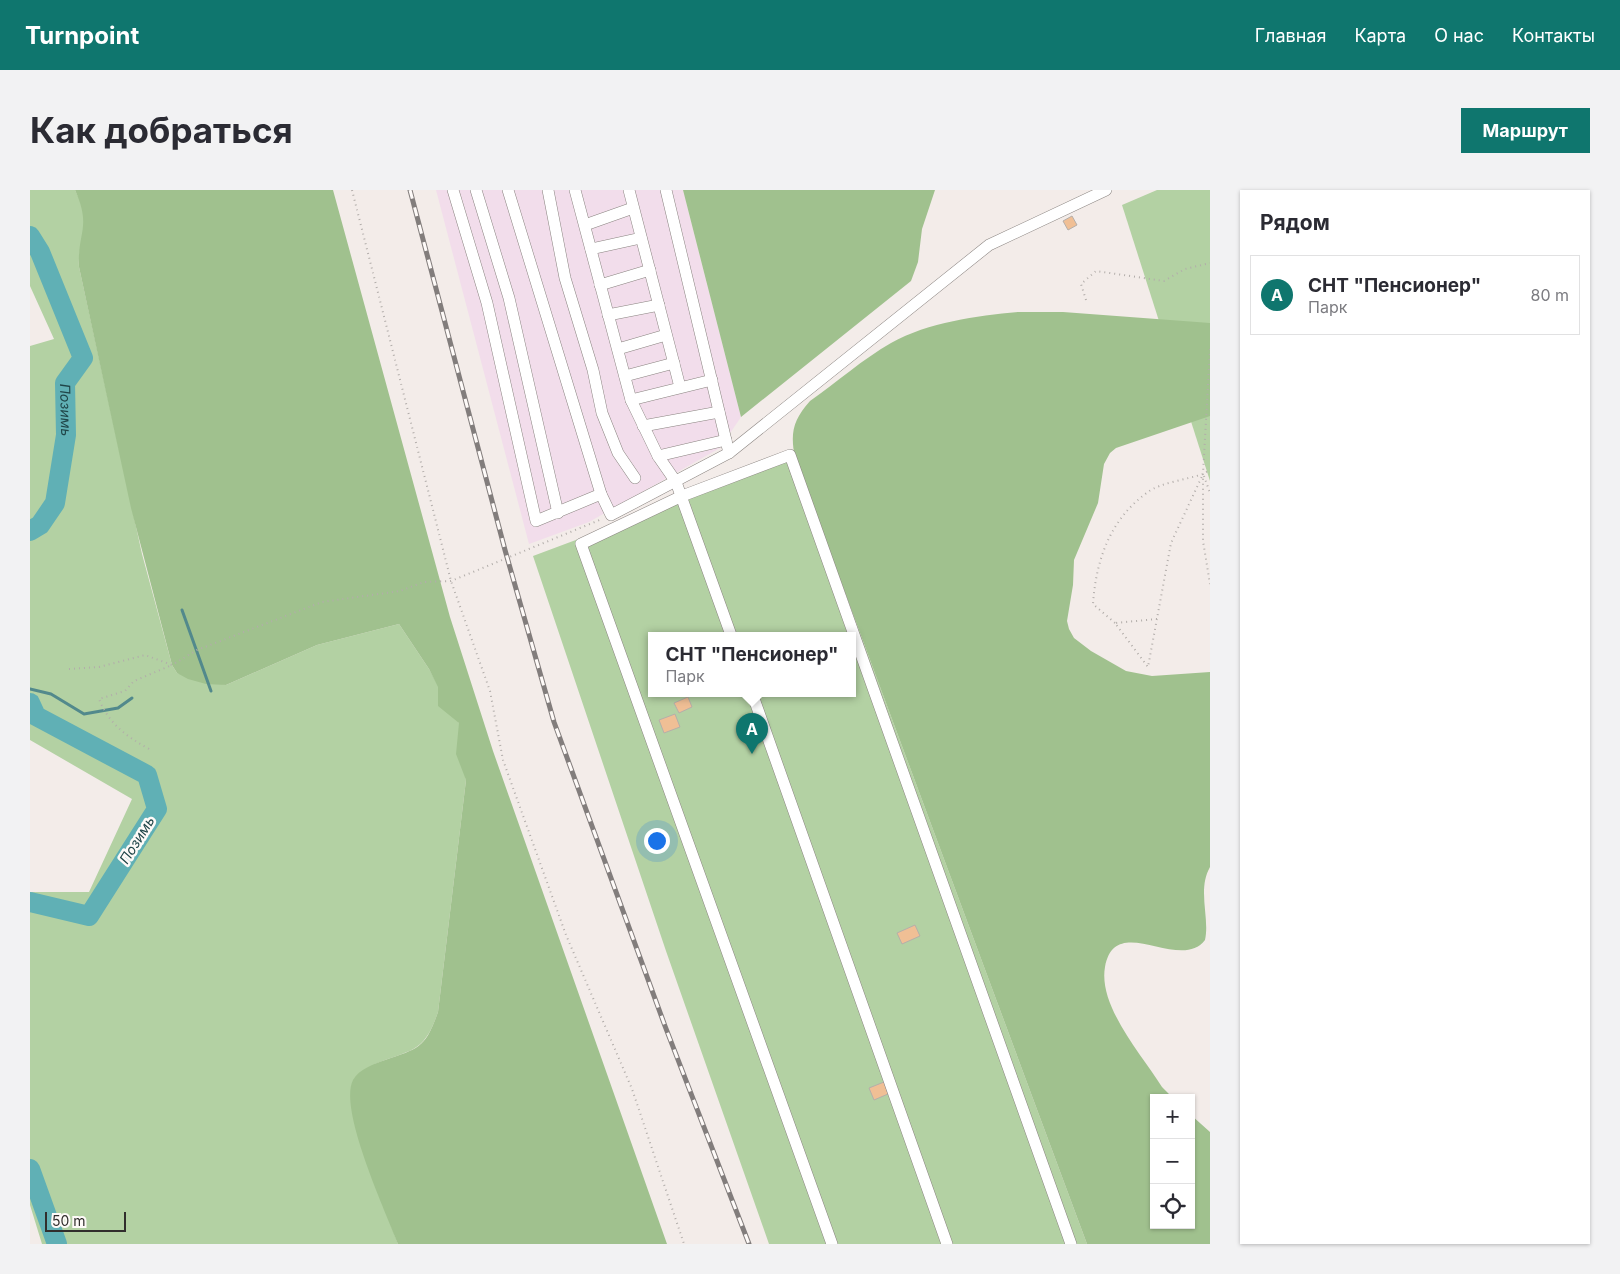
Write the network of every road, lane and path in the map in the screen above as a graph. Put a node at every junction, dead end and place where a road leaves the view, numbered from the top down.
1 (352, 190) edge
2 (453, 190) edge
3 (476, 190) edge
4 (508, 190) edge
5 (548, 190) edge
6 (576, 190) edge
7 (629, 190) edge
8 (666, 190) edge
9 (1106, 190) edge
10 (633, 208) junction
11 (585, 225) junction
12 (641, 238) junction
13 (591, 250) junction
14 (1210, 263) edge
15 (650, 270) junction
16 (600, 285) junction
17 (1086, 300) dead end
18 (659, 305) junction
19 (608, 315) junction
20 (666, 335) junction
21 (618, 349) junction
22 (1210, 349) edge
23 (674, 363) junction
24 (625, 376) junction
25 (712, 380) junction
26 (680, 387) junction
27 (631, 400) junction
28 (719, 412) junction
29 (644, 426) junction
30 (726, 440) junction
31 (729, 453) junction
32 (658, 456) junction
33 (1210, 470) edge
34 (1203, 474) junction
35 (635, 478) dead end
36 (676, 482) junction
37 (1210, 493) edge
38 (601, 494) junction
39 (682, 496) junction
40 (558, 513) junction
41 (611, 516) junction
42 (452, 581) junction
43 (1210, 584) edge
44 (1156, 619) junction
45 (1115, 623) junction
46 (730, 632) edge
47 (853, 632) edge
48 (856, 641) edge
49 (172, 665) junction
50 (69, 669) dead end
51 (753, 697) edge
52 (149, 749) dead end
53 (1070, 1242) edge
54 (684, 1244) edge
55 (832, 1244) edge
56 (947, 1244) edge
57 (1058, 1244) edge

1 - 42 path
2 - 40 street
3 - 40 street
4 - 38 street
5 - 35 street
6 - 11 street
7 - 10 street
8 - 25 street
9 - 31 street
10 - 11 street
10 - 12 street
11 - 13 street
12 - 13 street
12 - 15 street
13 - 16 street
14 - 17 path
15 - 16 street
15 - 18 street
16 - 19 street
18 - 19 street
18 - 20 street
19 - 21 street
20 - 21 street
20 - 23 street
21 - 24 street
22 - 34 path
23 - 24 street
23 - 26 street
24 - 27 street
25 - 26 street
25 - 28 street
26 - 27 street
27 - 29 street
28 - 29 street
28 - 30 street
29 - 32 street
30 - 31 street
30 - 32 street
31 - 36 street
32 - 36 street
33 - 34 path
34 - 37 path
34 - 43 path
34 - 44 path
34 - 45 path
36 - 39 street
36 - 41 street
38 - 40 street
38 - 41 street
39 - 46 street
39 - 47 street
39 - 55 street
41 - 42 path
42 - 49 path
42 - 54 path
44 - 45 path
44 - 45 path
48 - 53 street
49 - 50 path
49 - 52 path
51 - 56 street
53 - 57 street

